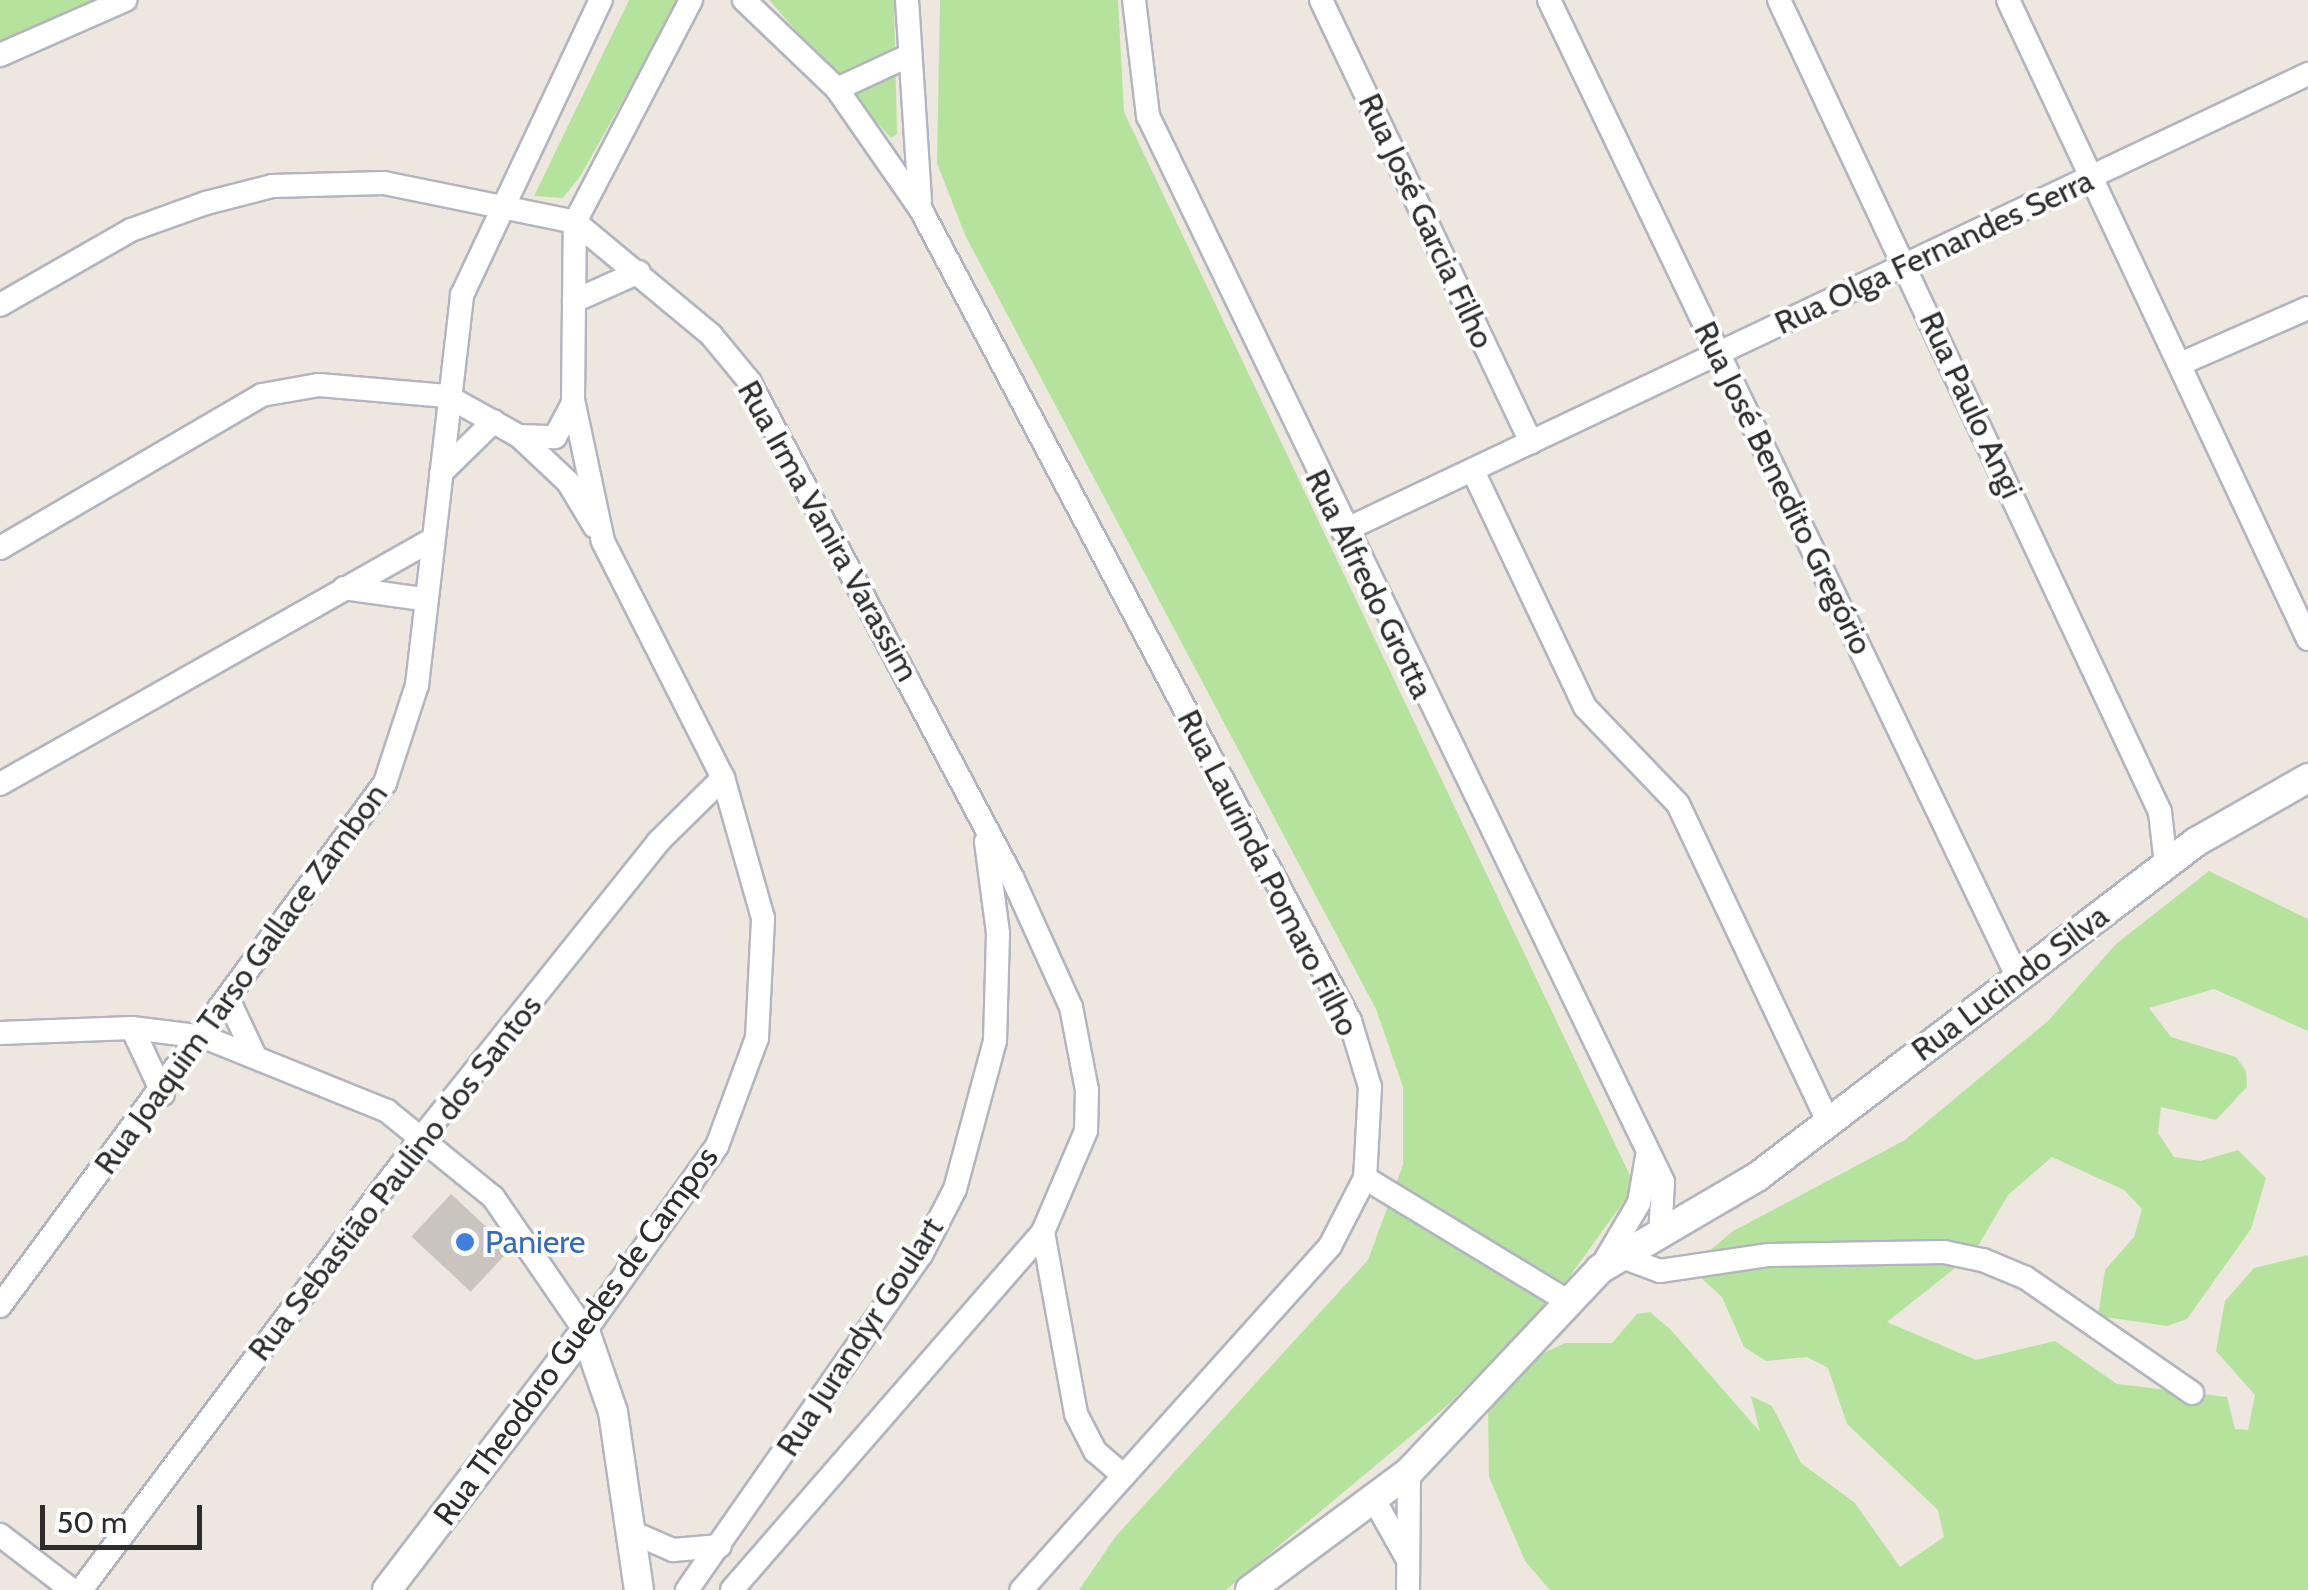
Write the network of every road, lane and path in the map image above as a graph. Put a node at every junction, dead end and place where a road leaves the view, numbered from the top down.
1 (125, 0) edge
2 (601, 0) edge
3 (691, 0) edge
4 (744, 0) edge
5 (907, 0) edge
6 (1134, 0) edge
7 (1321, 0) edge
8 (1549, 0) edge
9 (1779, 0) edge
10 (2008, 0) edge
11 (0, 54) edge
12 (906, 57) junction
13 (2308, 74) edge
14 (837, 89) junction
15 (2094, 178) junction
16 (501, 203) junction
17 (921, 210) junction
18 (574, 222) junction
19 (1908, 268) junction
20 (639, 272) junction
21 (574, 300) junction
22 (0, 305) edge
23 (2308, 308) edge
24 (1718, 353) junction
25 (2180, 364) junction
26 (447, 396) junction
27 (573, 400) junction
28 (494, 422) junction
29 (519, 436) junction
30 (1531, 443) junction
31 (590, 469) junction
32 (1473, 471) junction
33 (441, 473) junction
34 (568, 482) junction
35 (1343, 531) junction
36 (603, 541) junction
37 (427, 542) junction
38 (0, 548) edge
39 (341, 589) junction
40 (422, 600) junction
41 (2308, 638) edge
42 (724, 778) junction
43 (2308, 778) edge
44 (0, 784) edge
45 (2160, 812) junction
46 (983, 819) junction
47 (2196, 842) junction
48 (2166, 865) junction
49 (2017, 976) junction
50 (229, 1000) junction
51 (132, 1028) junction
52 (0, 1034) edge
53 (204, 1037) junction
54 (254, 1054) junction
55 (163, 1094) junction
56 (1828, 1122) junction
57 (422, 1137) junction
58 (1647, 1156) junction
59 (1365, 1178) junction
60 (1663, 1182) junction
61 (1721, 1201) junction
62 (1043, 1232) junction
63 (1660, 1236) junction
64 (1611, 1263) junction
65 (1569, 1302) junction
66 (0, 1306) edge
67 (584, 1331) junction
68 (2192, 1392) dead end
69 (1409, 1472) junction
70 (1123, 1475) junction
71 (1372, 1496) junction
72 (634, 1533) junction
73 (0, 1535) edge
74 (720, 1546) junction
75 (1407, 1558) junction
76 (72, 1590) edge
77 (81, 1590) edge
78 (387, 1590) edge
79 (639, 1590) edge
80 (687, 1590) edge
81 (732, 1590) edge
82 (1021, 1590) edge
83 (1250, 1590) edge
84 (1408, 1590) edge

1 - 11 street
2 - 16 street, Rua Joaquim Tarso Gallace Zambon
3 - 18 street, Rua Theodoro Guedes de Campos
4 - 14 street, Rua Laurinda Pomaro Filho
5 - 12 street, Rua Laurinda Pomaro Filho
6 - 35 street, Rua Alfredo Grotta
7 - 30 street, Rua José Garcia Filho
8 - 24 street, Rua José Benedito Gregório
9 - 19 street, Rua Paulo Angi
10 - 15 street
12 - 14 street
12 - 17 street, Rua Laurinda Pomaro Filho
13 - 15 street, Rua Olga Fernandes Serra
14 - 17 street, Rua Laurinda Pomaro Filho
15 - 19 street, Rua Olga Fernandes Serra
15 - 25 street
16 - 18 street, Rua Irma Vanira Varassim
16 - 22 street, Rua Irma Vanira Varassim
16 - 26 street, Rua Joaquim Tarso Gallace Zambon
17 - 59 street, Rua Laurinda Pomaro Filho
18 - 20 street, Rua Irma Vanira Varassim
18 - 21 street, Rua Theodoro Guedes de Campos
19 - 24 street, Rua Olga Fernandes Serra
19 - 45 street, Rua Paulo Angi
20 - 21 street
20 - 46 street, Rua Irma Vanira Varassim
21 - 27 street, Rua Theodoro Guedes de Campos
23 - 25 street
24 - 30 street, Rua Olga Fernandes Serra
24 - 49 street, Rua José Benedito Gregório
25 - 41 street
26 - 28 street
26 - 33 street, Rua Joaquim Tarso Gallace Zambon
26 - 38 street
27 - 29 street
27 - 31 street, Rua Theodoro Guedes de Campos
28 - 29 street
28 - 33 street
29 - 34 street
30 - 32 street, Rua Olga Fernandes Serra
31 - 34 street
31 - 36 street, Rua Theodoro Guedes de Campos
32 - 35 street, Rua Olga Fernandes Serra
32 - 56 street
33 - 37 street, Rua Joaquim Tarso Gallace Zambon
34 - 36 street
35 - 58 street, Rua Alfredo Grotta
36 - 42 street, Rua Theodoro Guedes de Campos
37 - 39 street
37 - 40 street, Rua Joaquim Tarso Gallace Zambon
39 - 40 street
39 - 44 street
40 - 50 street, Rua Joaquim Tarso Gallace Zambon
42 - 57 street, Rua Sebastião Paulino dos Santos
42 - 67 street, Rua Theodoro Guedes de Campos
43 - 47 street, Rua Lucindo Silva
45 - 47 street, Rua Paulo Angi
45 - 48 street, Rua Paulo Angi
46 - 62 street, Rua Irma Vanira Varassim
46 - 74 street, Rua Jurandyr Goulart
47 - 48 street, Rua Lucindo Silva
48 - 49 street, Rua Lucindo Silva
49 - 56 street, Rua Lucindo Silva
50 - 53 street, Rua Joaquim Tarso Gallace Zambon
50 - 54 street
51 - 52 street
51 - 53 street
51 - 55 street
53 - 54 street
53 - 55 street, Rua Joaquim Tarso Gallace Zambon
54 - 57 street
55 - 66 street, Rua Joaquim Tarso Gallace Zambon
56 - 61 street, Rua Lucindo Silva
57 - 67 street
57 - 77 street, Rua Sebastião Paulino dos Santos
58 - 60 street, Rua Alfredo Grotta
58 - 64 street
59 - 65 street
59 - 70 street, Rua Laurinda Pomaro Filho
60 - 61 street
60 - 63 street
61 - 63 street, Rua Lucindo Silva
62 - 70 street
62 - 81 street, Rua Irma Vanira Varassim
63 - 64 street, Rua Lucindo Silva
64 - 65 street, Rua Lucindo Silva
64 - 68 street
65 - 69 street, Rua Lucindo Silva
67 - 72 street
67 - 78 street, Rua Theodoro Guedes de Campos
69 - 71 street, Rua Lucindo Silva
69 - 75 street
70 - 82 street, Rua Laurinda Pomaro Filho
71 - 75 street
71 - 83 street, Rua Lucindo Silva
72 - 74 street
72 - 79 street
73 - 76 street
74 - 80 street, Rua Jurandyr Goulart
75 - 84 street

